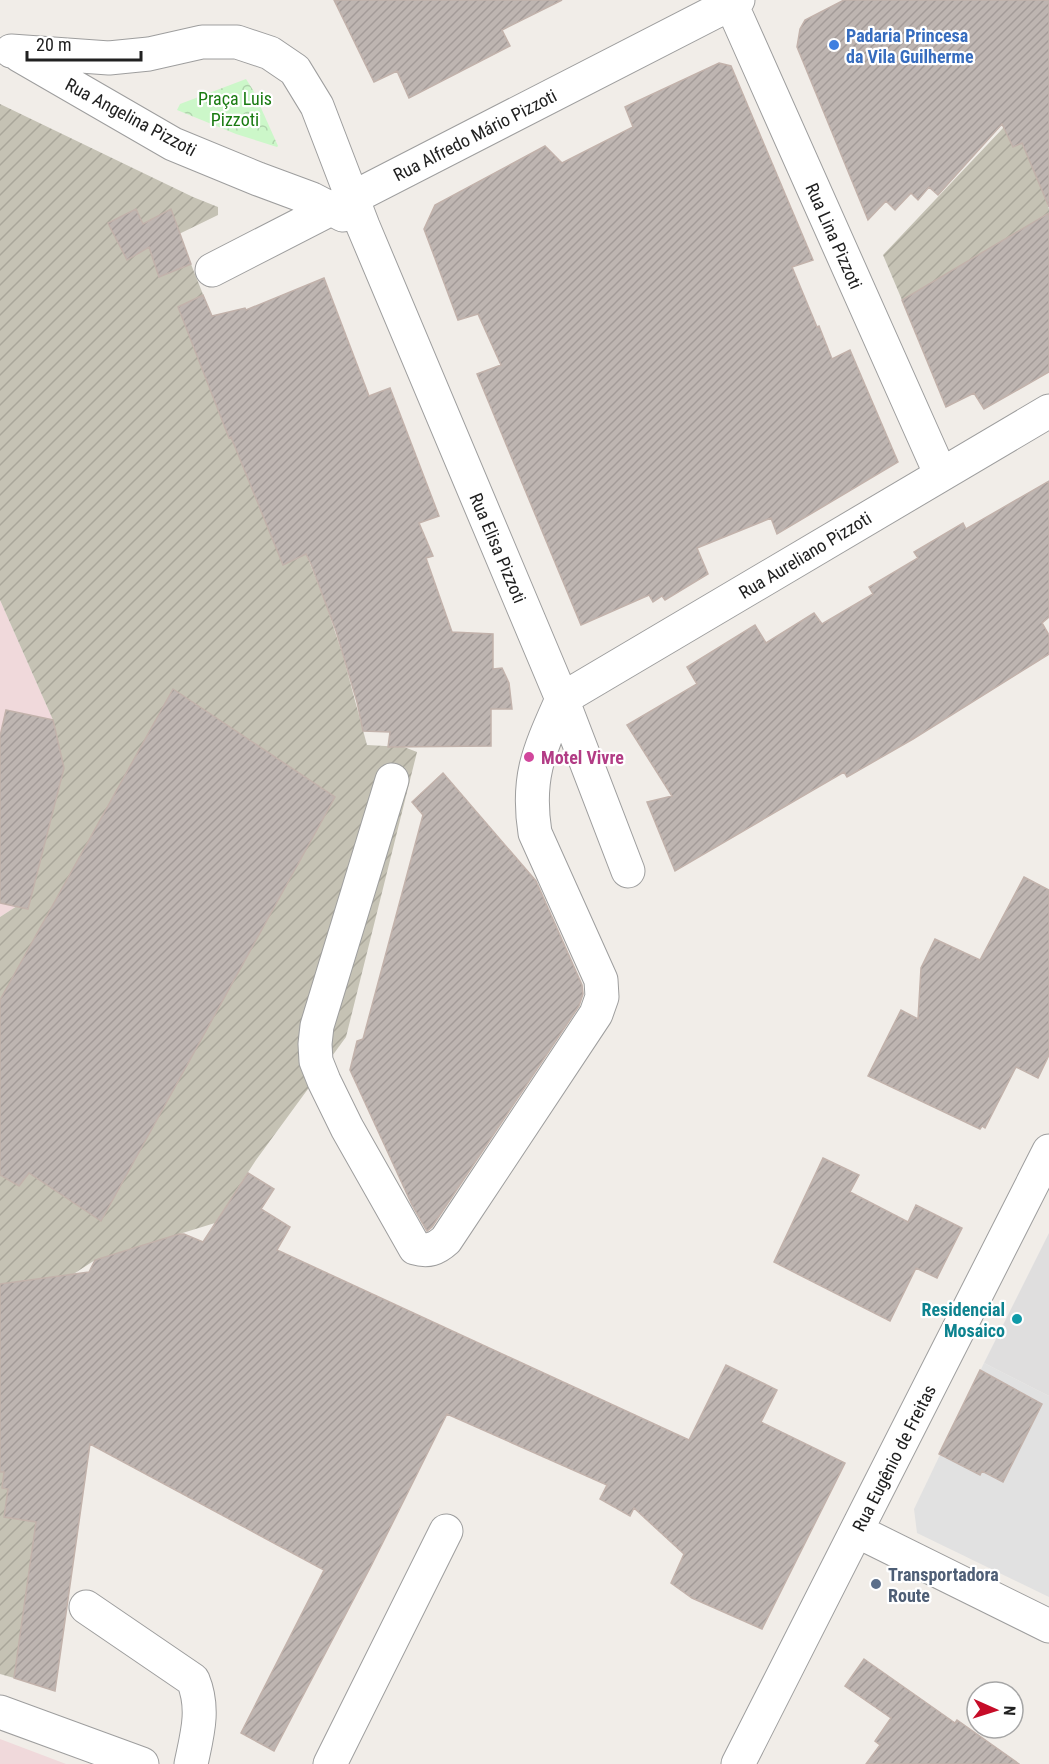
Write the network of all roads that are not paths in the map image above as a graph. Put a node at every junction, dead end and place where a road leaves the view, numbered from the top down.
1 (729, 2) edge
2 (5, 48) edge
3 (349, 211) junction
4 (212, 270) dead end
5 (1049, 411) edge
6 (941, 475) junction
7 (562, 699) junction
8 (392, 780) dead end
9 (628, 871) dead end
10 (1049, 1151) edge
11 (446, 1531) dead end
12 (857, 1531) junction
13 (86, 1607) dead end
14 (1049, 1626) edge
15 (0, 1712) edge
16 (105, 1758) edge
17 (142, 1764) edge
18 (191, 1764) edge
19 (330, 1764) edge
20 (738, 1764) edge

1 - 3 street, Rua Alfredo Mário Pizzoti
1 - 6 street, Rua Lina Pizzoti
2 - 3 street, Rua Angelina Pizzoti
2 - 3 street
3 - 4 street, Rua Alfredo Mário Pizzoti
3 - 7 street, Rua Elisa Pizzoti
5 - 6 street, Rua Aureliano Pizzoti
6 - 7 street, Rua Aureliano Pizzoti
7 - 8 street
7 - 9 street, Rua Elisa Pizzoti
10 - 12 street, Rua Eugênio de Freitas
11 - 19 street
12 - 14 street
12 - 20 street, Rua Eugênio de Freitas
13 - 18 street
15 - 16 street
16 - 17 street

